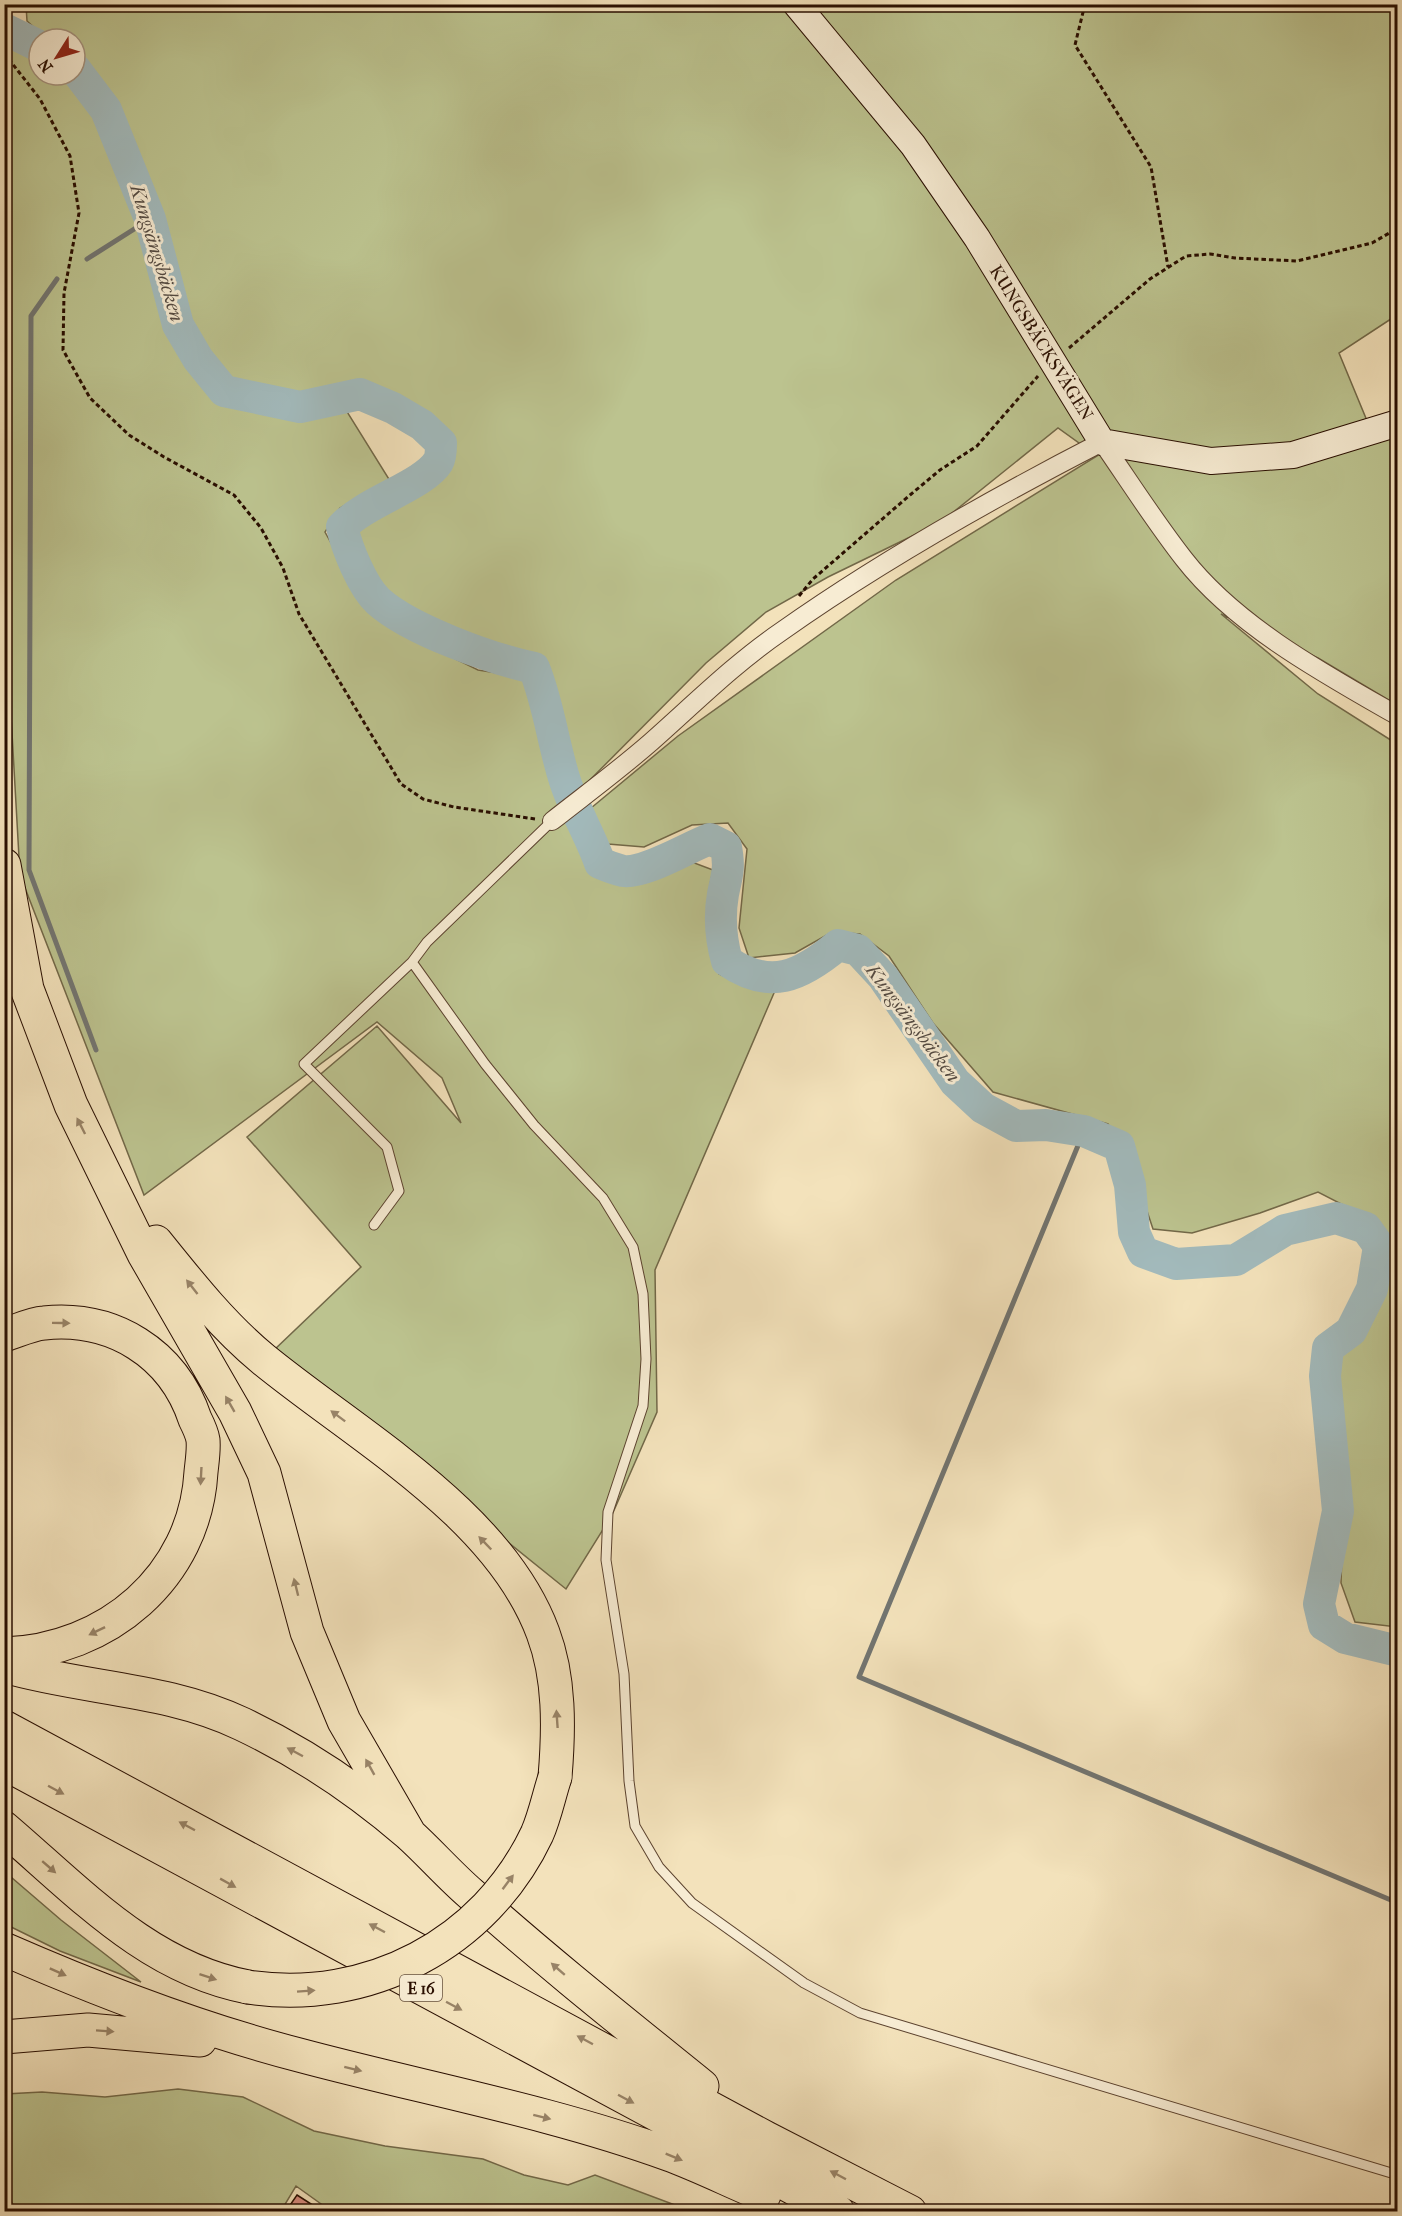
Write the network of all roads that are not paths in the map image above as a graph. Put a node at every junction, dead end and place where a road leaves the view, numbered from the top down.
1 (796, 4) edge
2 (1398, 423) edge
3 (1102, 442) junction
4 (1398, 716) edge
5 (552, 821) joint
6 (4, 865) edge
7 (412, 962) junction
8 (107, 1178) junction
9 (374, 1225) dead end
10 (4, 1335) edge
11 (4, 1654) edge
12 (4, 1666) edge
13 (4, 1727) edge
14 (4, 1763) edge
15 (4, 1828) edge
16 (410, 1835) junction
17 (4, 1949) edge
18 (4, 2037) edge
19 (296, 2055) junction
20 (766, 2138) junction
21 (1398, 2175) edge
22 (808, 2211) edge
23 (838, 2211) edge
24 (910, 2211) edge

1 - 3 street, KUNGSBÄCKSVÄGEN
2 - 3 street
3 - 4 street
3 - 5 street
5 - 7 lane
8 -> 6 highway
7 - 9 lane
7 - 21 lane
15 -> 8 highway, bridge
16 -> 8 highway
10 -> 11 highway
16 -> 12 highway
20 -> 13 highway, E 16
14 -> 23 highway, E 16
20 -> 16 highway
17 -> 19 highway
18 -> 19 highway
19 -> 22 highway
24 -> 20 highway, E 16

